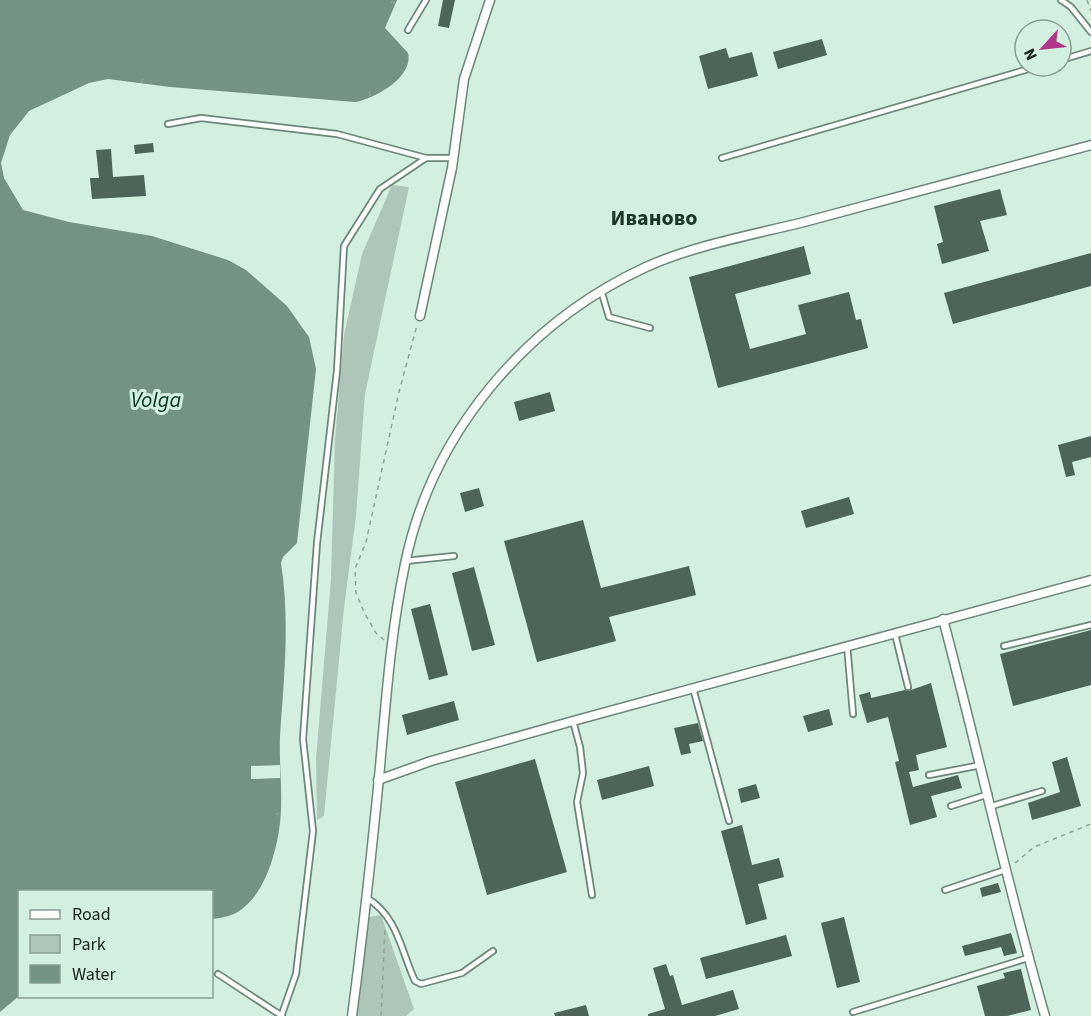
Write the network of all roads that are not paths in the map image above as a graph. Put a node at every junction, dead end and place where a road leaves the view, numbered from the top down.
1 (426, 0) edge
2 (490, 0) edge
3 (1061, 0) edge
4 (408, 30) dead end
5 (1091, 32) edge
6 (1091, 51) edge
7 (1073, 56) edge
8 (1013, 74) edge
9 (168, 124) dead end
10 (1091, 145) edge
11 (426, 158) junction
12 (451, 158) junction
13 (722, 158) dead end
14 (601, 290) junction
15 (420, 316) road end
16 (650, 328) dead end
17 (454, 556) dead end
18 (405, 561) junction
19 (1091, 580) edge
20 (943, 619) junction
21 (1091, 625) edge
22 (895, 632) junction
23 (847, 645) junction
24 (1004, 645) dead end
25 (908, 687) dead end
26 (693, 688) junction
27 (853, 714) dead end
28 (573, 721) junction
29 (981, 765) junction
30 (929, 775) dead end
31 (378, 780) junction
32 (1042, 792) dead end
33 (989, 794) junction
34 (951, 806) dead end
35 (992, 806) junction
36 (729, 821) dead end
37 (1005, 870) junction
38 (945, 890) dead end
39 (592, 895) dead end
40 (367, 898) junction
41 (493, 951) dead end
42 (1028, 958) junction
43 (218, 974) dead end
44 (852, 1012) dead end
45 (282, 1015) edge
46 (352, 1016) edge
47 (1045, 1016) edge

1 - 4 lane
2 - 12 street
3 - 5 lane
6 - 7 lane
8 - 13 lane
9 - 11 lane
10 - 14 street
11 - 12 lane
11 - 45 lane
12 - 15 street
14 - 16 lane
14 - 18 street
17 - 18 lane
18 - 31 street
19 - 20 street
20 - 22 street
20 - 29 street
21 - 24 lane
22 - 23 street
22 - 25 lane
23 - 26 street
23 - 27 lane
26 - 28 street
26 - 36 lane
28 - 31 street
28 - 39 lane
29 - 30 lane
29 - 33 street
31 - 40 street
32 - 35 lane
33 - 34 lane
33 - 35 street
35 - 37 street
37 - 38 lane
37 - 42 street
40 - 41 lane
40 - 46 street
42 - 44 lane
42 - 47 street
43 - 45 lane

